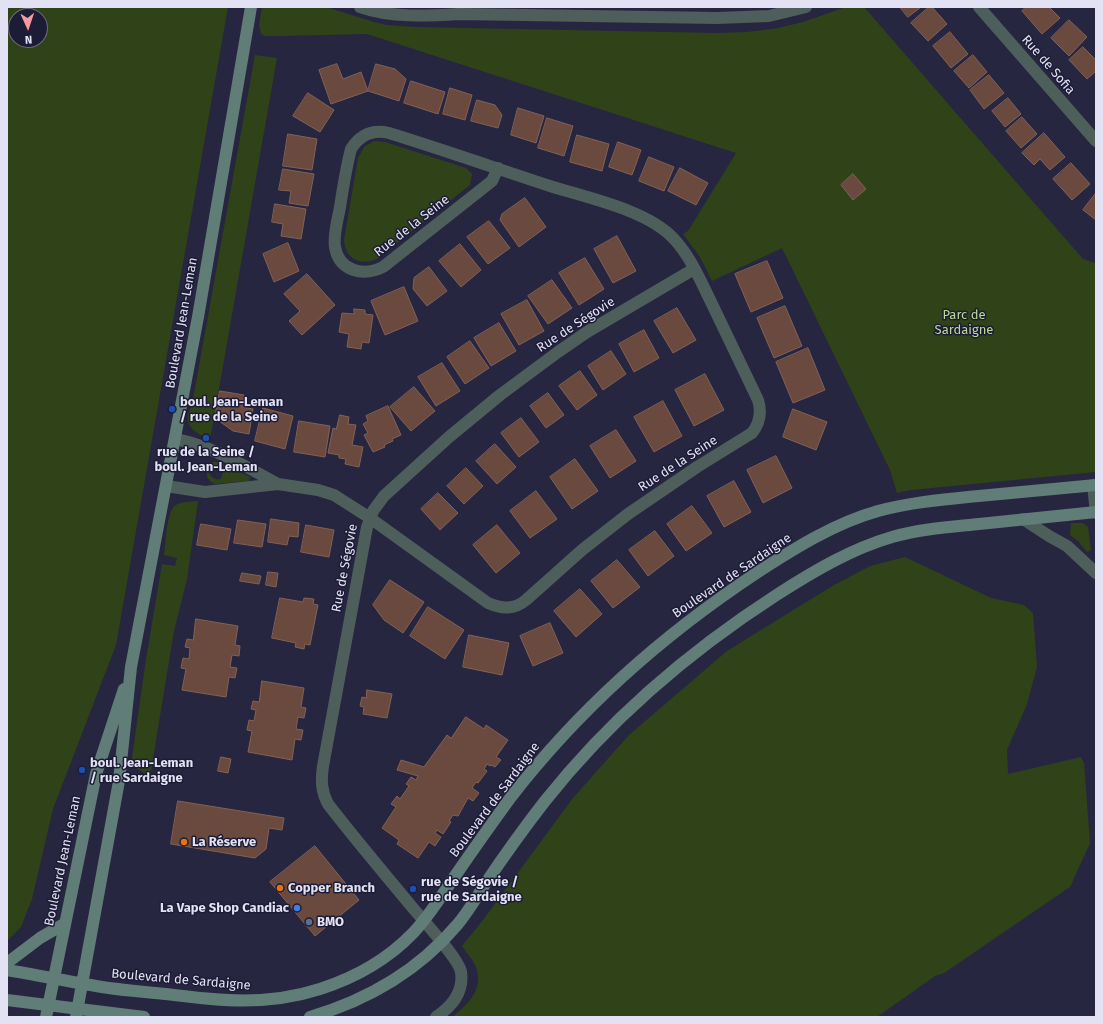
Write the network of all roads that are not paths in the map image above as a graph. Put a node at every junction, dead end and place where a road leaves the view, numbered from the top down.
1 (251, 7) edge
2 (360, 7) edge
3 (436, 7) edge
4 (806, 7) edge
5 (979, 7) edge
6 (686, 13) edge
7 (726, 13) edge
8 (459, 14) junction
9 (1096, 141) edge
10 (498, 168) junction
11 (694, 269) junction
12 (175, 438) junction
13 (278, 484) junction
14 (1095, 485) edge
15 (166, 486) junction
16 (1096, 513) edge
17 (370, 518) junction
18 (1024, 519) junction
19 (1096, 573) edge
20 (131, 666) junction
21 (424, 920) junction
22 (64, 924) junction
23 (441, 942) junction
24 (7, 963) edge
25 (7, 970) edge
26 (54, 978) junction
27 (82, 984) junction
28 (7, 1000) edge
29 (47, 1011) edge
30 (76, 1013) edge
31 (144, 1017) edge
32 (310, 1017) edge
33 (436, 1017) edge

1 - 12 street, Boulevard Jean-Leman
2 - 8 street
3 - 8 street
4 - 7 street
5 - 9 street, Rue de Sofia
6 - 7 street
6 - 8 street
10 - 10 street, Rue de la Seine
10 - 11 street, Rue de la Seine
11 - 17 street, Rue de Ségovie
11 - 17 street, Rue de la Seine
12 - 13 street, Rue de la Seine
12 - 15 street, Boulevard Jean-Leman
13 - 15 street, Rue de la Seine
13 - 17 street, Rue de la Seine
14 - 16 street
14 - 21 street, Boulevard de Sardaigne
15 - 20 street, Boulevard Jean-Leman
16 - 18 street
17 - 21 street, Rue de Ségovie
18 - 19 street
18 - 23 street
20 - 22 street, Boulevard Jean-Leman
20 - 27 street, Boulevard Jean-Leman
21 - 23 street, Rue de Ségovie
21 - 27 street, Boulevard de Sardaigne
22 - 24 street
22 - 26 street, Boulevard Jean-Leman
23 - 32 street
23 - 33 street, Rue de Ségovie
25 - 26 street, Boulevard de Sardaigne
26 - 27 street, Boulevard de Sardaigne
26 - 29 street, Boulevard Jean-Leman
27 - 30 street, Boulevard Jean-Leman
28 - 29 street
29 - 30 street
30 - 31 street

